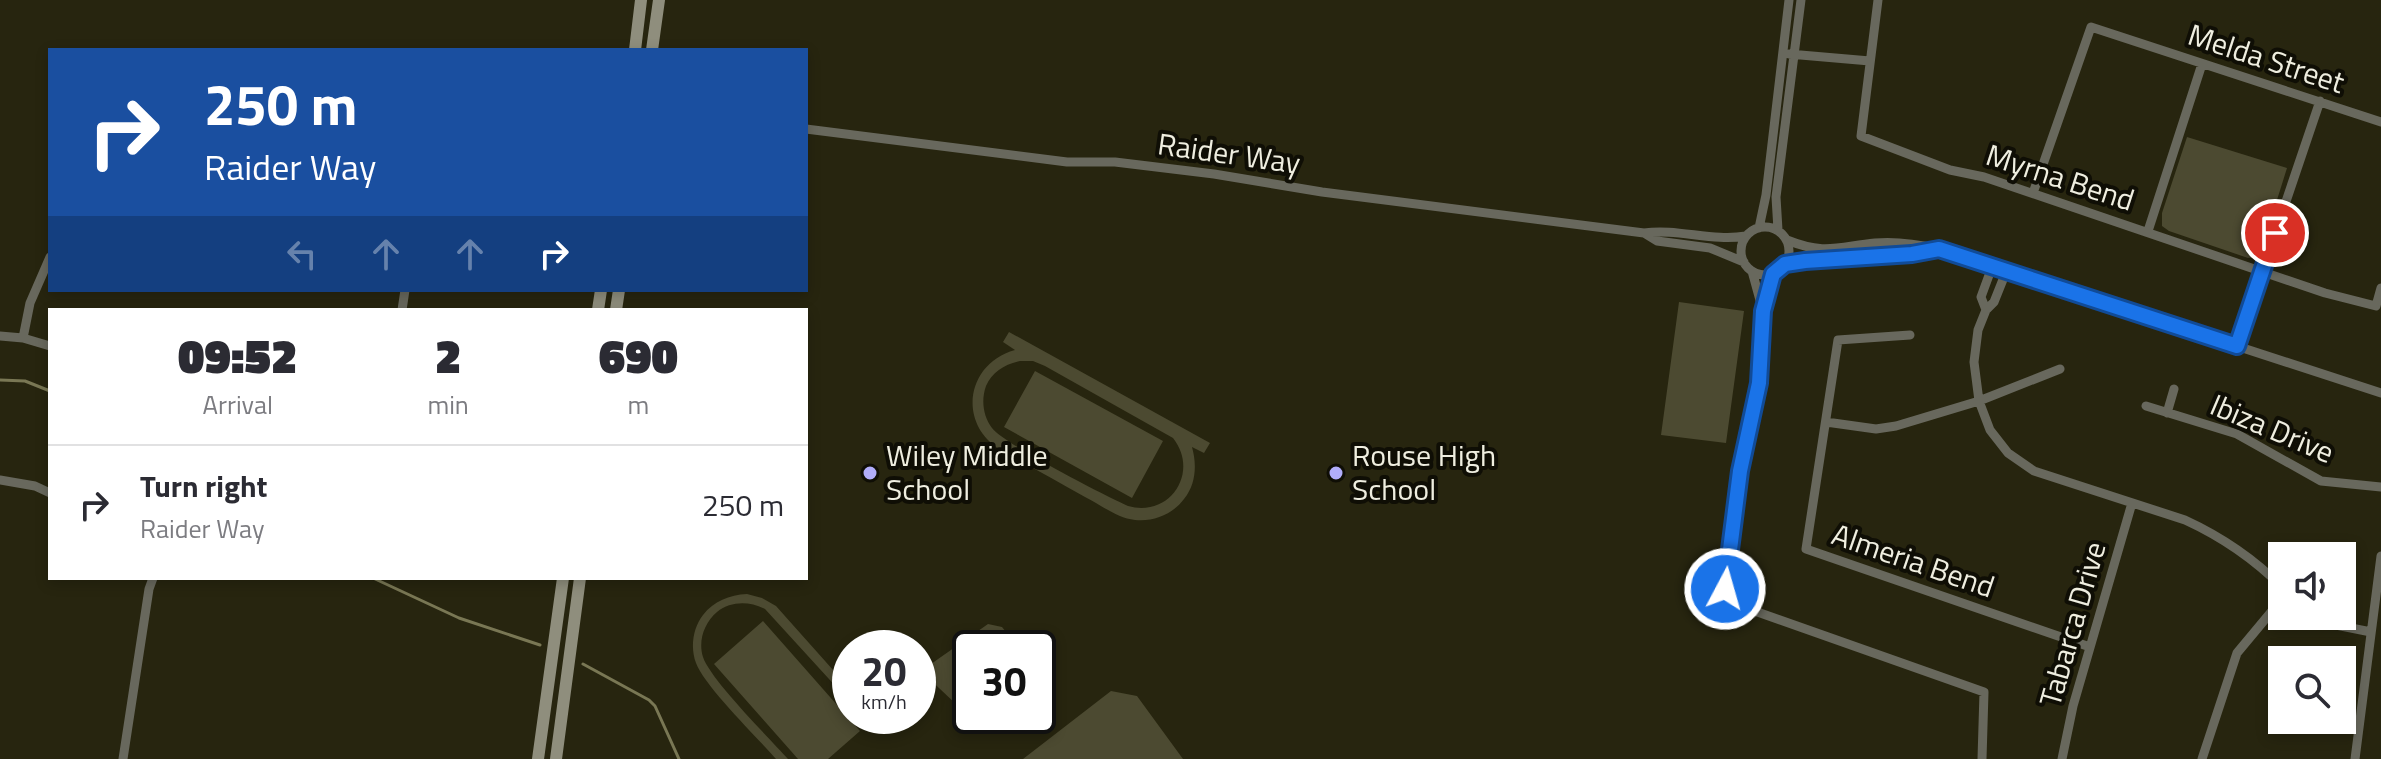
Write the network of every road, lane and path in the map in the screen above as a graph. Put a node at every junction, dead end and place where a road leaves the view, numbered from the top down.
1 (641, 0) edge
2 (659, 0) edge
3 (1789, 0) edge
4 (1801, 0) edge
5 (1878, 0) edge
6 (635, 48) edge
7 (652, 48) edge
8 (1782, 53) junction
9 (1794, 54) junction
10 (1870, 61) junction
11 (2202, 64) junction
12 (2320, 101) junction
13 (2381, 122) edge
14 (808, 129) edge
15 (2033, 193) junction
16 (1759, 228) junction
17 (1778, 230) junction
18 (2148, 231) junction
19 (1644, 233) junction
20 (1746, 236) junction
21 (1787, 240) junction
22 (1939, 249) junction
23 (48, 262) edge
24 (1744, 262) junction
25 (1785, 264) junction
26 (1992, 267) junction
27 (1752, 271) junction
28 (2262, 271) junction
29 (2006, 272) junction
30 (1773, 274) junction
31 (2381, 288) edge
32 (1986, 310) junction
33 (1763, 311) junction
34 (1910, 335) dead end
35 (0, 336) edge
36 (23, 338) junction
37 (48, 345) edge
38 (2237, 346) junction
39 (2060, 369) dead end
40 (2174, 389) dead end
41 (2381, 393) edge
42 (1979, 401) junction
43 (2146, 406) dead end
44 (2167, 413) junction
45 (1826, 422) junction
46 (0, 480) edge
47 (2381, 487) edge
48 (48, 492) edge
49 (2132, 503) junction
50 (2381, 556) edge
51 (2268, 575) edge
52 (152, 580) edge
53 (563, 580) edge
54 (580, 580) edge
55 (2268, 616) edge
56 (2356, 629) edge
57 (2371, 632) junction
58 (2090, 647) junction
59 (563, 710) junction
60 (544, 712) junction
61 (123, 759) edge
62 (538, 759) edge
63 (556, 759) edge
64 (1982, 759) edge
65 (2062, 759) edge
66 (2202, 759) edge
67 (2355, 759) edge

1 - 6 main road
2 - 7 main road
3 - 8 street
4 - 9 street
5 - 10 street, Myrna Bend
8 - 9 street
8 - 16 street
9 - 10 street
9 - 17 street
10 - 15 street, Myrna Bend
11 - 12 street, Melda Street
11 - 15 street, Melda Street
11 - 18 street
12 - 13 street, Melda Street
12 - 28 street
14 - 19 street, Raider Way
15 - 18 street, Myrna Bend
16 - 17 street
16 - 20 street
17 - 21 street
18 - 28 street, Myrna Bend
19 - 20 street, Raider Way
19 - 24 street, Raider Way
20 - 24 street
21 - 22 street
21 - 25 street
22 - 25 street
22 - 26 street
23 - 36 street
24 - 27 street
25 - 30 street
26 - 29 street
26 - 32 street
27 - 30 street
27 - 33 street
28 - 31 street, Myrna Bend
28 - 38 street
29 - 32 street
29 - 38 street
30 - 33 street
32 - 42 street
33 - 64 street
34 - 45 street, Almeria Bend
35 - 36 street
36 - 37 street
38 - 41 street
39 - 42 street
40 - 44 street
42 - 45 street
42 - 49 street
43 - 44 street, Ibiza Drive
44 - 47 street, Ibiza Drive
45 - 58 street, Almeria Bend
46 - 48 street
49 - 51 street
49 - 58 street, Tabarca Drive
50 - 57 street
52 - 61 street
53 - 60 main road
54 - 59 main road
55 - 66 street
56 - 57 street
57 - 67 street
58 - 65 street, Tabarca Drive
59 - 60 main road
59 - 63 main road
60 - 62 main road

